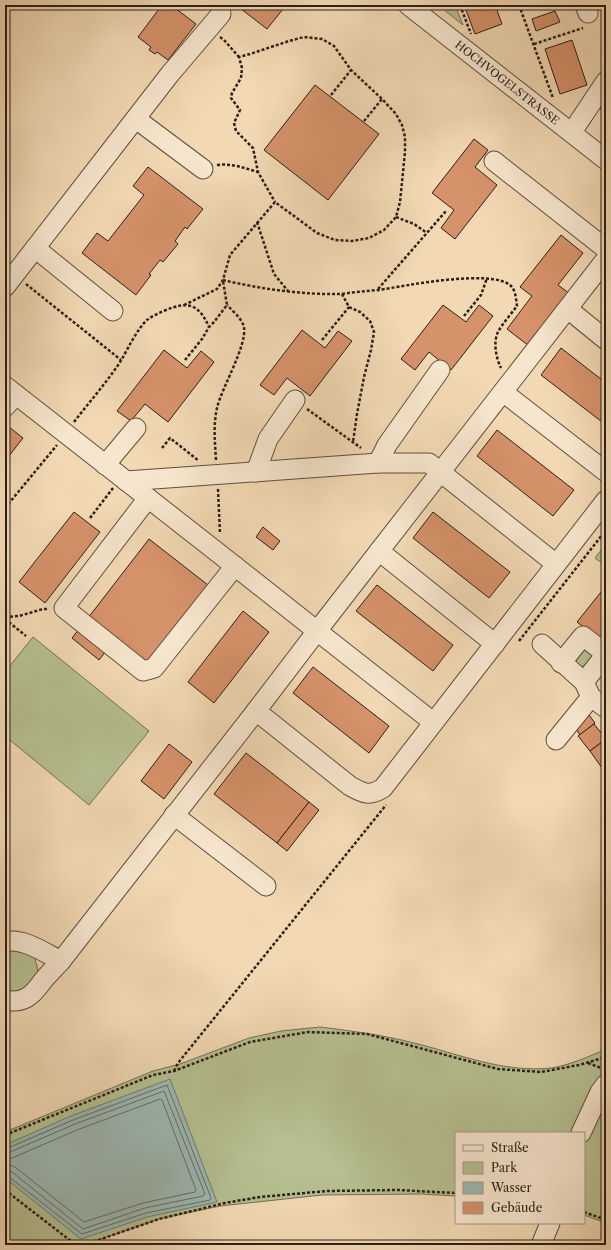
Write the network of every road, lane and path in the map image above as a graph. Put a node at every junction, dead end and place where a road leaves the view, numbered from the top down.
1 (408, 5) edge
2 (460, 5) edge
3 (519, 5) edge
4 (586, 9) edge
5 (221, 14) dead end
6 (209, 30) junction
7 (471, 35) dead end
8 (534, 44) junction
9 (239, 57) junction
10 (351, 70) junction
11 (606, 81) edge
12 (331, 95) dead end
13 (382, 99) junction
14 (554, 100) dead end
15 (136, 119) junction
16 (364, 121) dead end
17 (572, 132) junction
18 (606, 160) edge
19 (494, 161) dead end
20 (203, 169) joint
21 (258, 172) junction
22 (275, 202) junction
23 (446, 211) dead end
24 (396, 217) junction
25 (257, 222) junction
26 (428, 233) junction
27 (35, 248) junction
28 (606, 250) edge
29 (606, 259) edge
30 (8, 275) edge
31 (487, 278) junction
32 (223, 280) junction
33 (378, 290) junction
34 (288, 291) junction
35 (342, 294) junction
36 (184, 305) junction
37 (227, 305) junction
38 (349, 307) junction
39 (568, 309) junction
40 (113, 311) dead end
41 (464, 316) dead end
42 (209, 327) junction
43 (322, 340) dead end
44 (606, 340) edge
45 (121, 360) junction
46 (185, 360) dead end
47 (440, 370) dead end
48 (508, 386) junction
49 (9, 396) edge
50 (295, 400) joint
51 (136, 428) dead end
52 (66, 434) junction
53 (353, 442) junction
54 (162, 448) dead end
55 (378, 463) junction
56 (105, 465) junction
57 (256, 472) junction
58 (441, 472) junction
59 (606, 472) edge
60 (217, 474) junction
61 (124, 479) junction
62 (148, 498) junction
63 (606, 500) edge
64 (5, 508) edge
65 (90, 518) dead end
66 (603, 534) dead end
67 (606, 536) edge
68 (379, 551) junction
69 (217, 552) junction
70 (556, 564) junction
71 (235, 566) junction
72 (64, 608) junction
73 (5, 618) edge
74 (316, 631) junction
75 (527, 631) dead end
76 (26, 636) dead end
77 (536, 640) joint
78 (495, 644) junction
79 (606, 654) edge
80 (562, 663) junction
81 (587, 690) junction
82 (606, 708) edge
83 (256, 711) junction
84 (433, 722) junction
85 (556, 740) dead end
86 (174, 816) junction
87 (266, 886) dead end
88 (5, 942) edge
89 (61, 961) junction
90 (5, 1000) edge
91 (606, 1057) edge
92 (587, 1063) junction
93 (606, 1070) edge
94 (606, 1084) edge
95 (581, 1132) edge
96 (5, 1135) edge
97 (5, 1190) edge
98 (455, 1193) edge
99 (585, 1212) edge
100 (606, 1220) edge
101 (550, 1224) edge
102 (76, 1245) edge
103 (84, 1245) edge
104 (541, 1245) edge

1 - 17 street, HOCHVOGELSTRASSE
2 - 7 path
3 - 8 path
4 - 8 path
5 - 6 street
6 - 9 path
6 - 15 street
8 - 14 path
9 - 10 path
9 - 21 path
10 - 12 path
10 - 13 path
11 - 17 street
13 - 16 path
13 - 24 path
15 - 20 street
15 - 27 street
17 - 18 street, HOCHVOGELSTRASSE
19 - 28 street
20 - 21 path
21 - 22 path
22 - 24 path
22 - 25 path
23 - 26 path
24 - 26 path
25 - 32 path
25 - 34 path
26 - 33 path
27 - 30 street
27 - 40 street
29 - 39 street
30 - 45 path
31 - 33 path
31 - 41 path
31 - 48 path
32 - 34 path
32 - 36 path
32 - 37 path
33 - 35 path
34 - 35 path
35 - 38 path
36 - 42 path
36 - 45 path
37 - 42 path
37 - 60 path
38 - 43 path
38 - 53 path
39 - 44 street
39 - 48 street
42 - 46 path
45 - 52 path
47 - 55 street
48 - 58 street
48 - 59 street
49 - 52 street
50 - 53 path
50 - 57 street
51 - 56 street
52 - 56 street
52 - 64 path
53 - 55 path
54 - 60 path
55 - 57 street
55 - 58 street
56 - 61 street
57 - 60 street
58 - 68 street
58 - 70 street
60 - 61 street
60 - 69 path
61 - 62 street
61 - 65 path
62 - 69 street
62 - 72 street
63 - 70 street
66 - 67 path
68 - 74 street
68 - 78 street
69 - 71 street
70 - 78 street
71 - 72 street
71 - 74 street
72 - 73 path
73 - 76 path
74 - 83 street
74 - 84 street
75 - 77 path
77 - 80 street
78 - 84 street
79 - 80 street
79 - 81 street
80 - 81 street
81 - 82 street
81 - 85 street
83 - 84 street
83 - 86 street
86 - 87 street
86 - 89 street
88 - 89 street
89 - 90 street
91 - 92 path
92 - 93 path
92 - 96 path
94 - 95 street
97 - 102 path
98 - 103 path
99 - 100 path
101 - 104 street

